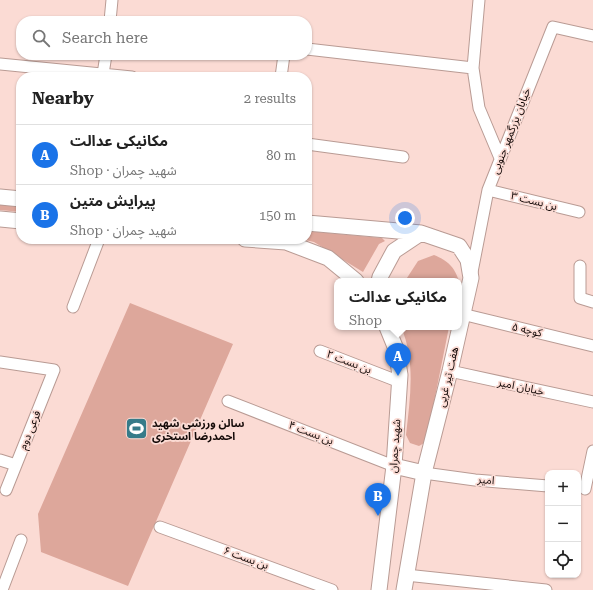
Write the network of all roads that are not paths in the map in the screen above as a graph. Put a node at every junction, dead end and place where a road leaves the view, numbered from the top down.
1 (112, 0) edge
2 (479, 0) edge
3 (110, 16) edge
4 (593, 36) edge
5 (312, 50) edge
6 (105, 60) edge
7 (283, 60) edge
8 (0, 64) edge
9 (473, 68) junction
10 (82, 72) edge
11 (103, 72) edge
12 (282, 72) edge
13 (312, 145) edge
14 (403, 157) dead end
15 (500, 158) junction
16 (488, 190) junction
17 (0, 197) edge
18 (16, 199) edge
19 (579, 212) dead end
20 (0, 219) edge
21 (16, 221) edge
22 (312, 223) edge
23 (421, 233) junction
24 (97, 244) edge
25 (291, 244) edge
26 (580, 266) dead end
27 (352, 278) edge
28 (380, 278) edge
29 (470, 278) junction
30 (593, 302) edge
31 (74, 307) dead end
32 (462, 314) joint
33 (388, 330) edge
34 (459, 330) edge
35 (593, 346) edge
36 (320, 351) dead end
37 (0, 362) edge
38 (450, 371) junction
39 (400, 382) junction
40 (228, 401) dead end
41 (593, 402) edge
42 (593, 451) edge
43 (0, 460) edge
44 (16, 465) junction
45 (394, 466) junction
46 (424, 473) junction
47 (545, 486) edge
48 (585, 489) edge
49 (6, 490) dead end
50 (160, 527) dead end
51 (21, 540) dead end
52 (406, 575) junction
53 (455, 585) edge
54 (529, 589) edge
55 (2, 590) edge
56 (332, 590) edge
57 (379, 590) edge
58 (404, 590) edge
59 (546, 590) edge

1 - 3 street
2 - 9 street
4 - 15 street, خیابان بزرگمهر جنوبی
5 - 9 street
6 - 11 street
7 - 12 street
8 - 10 street
9 - 15 street
13 - 14 street
15 - 16 street, خیابان بزرگمهر جنوبی
16 - 19 street, بن بست ۳
16 - 29 street, خیابان بزرگمهر جنوبی
17 - 18 main road
20 - 21 main road
22 - 23 main road, هفت تیر غربی
23 - 28 main road
23 - 29 main road, هفت تیر غربی
24 - 31 street
25 - 27 main road
26 - 30 street
29 - 32 main road, هفت تیر غربی
32 - 35 street, کوچه ۵
33 - 39 main road, شهید چمران
34 - 38 main road, هفت تیر غربی
36 - 39 street, بن بست ۲
37 - 44 street, فرعی دوم
38 - 41 street, خیابان امیر
38 - 46 main road, هفت تیر غربی
39 - 45 main road, شهید چمران
40 - 45 street, بن بست ۴
42 - 48 street
43 - 44 street
44 - 49 street, فرعی دوم
45 - 46 main road
45 - 57 main road, شهید چمران
46 - 47 street, امیر
46 - 52 main road
50 - 56 street, بن بست ۶
51 - 55 street
52 - 53 street
52 - 58 main road
53 - 54 street
54 - 59 street

